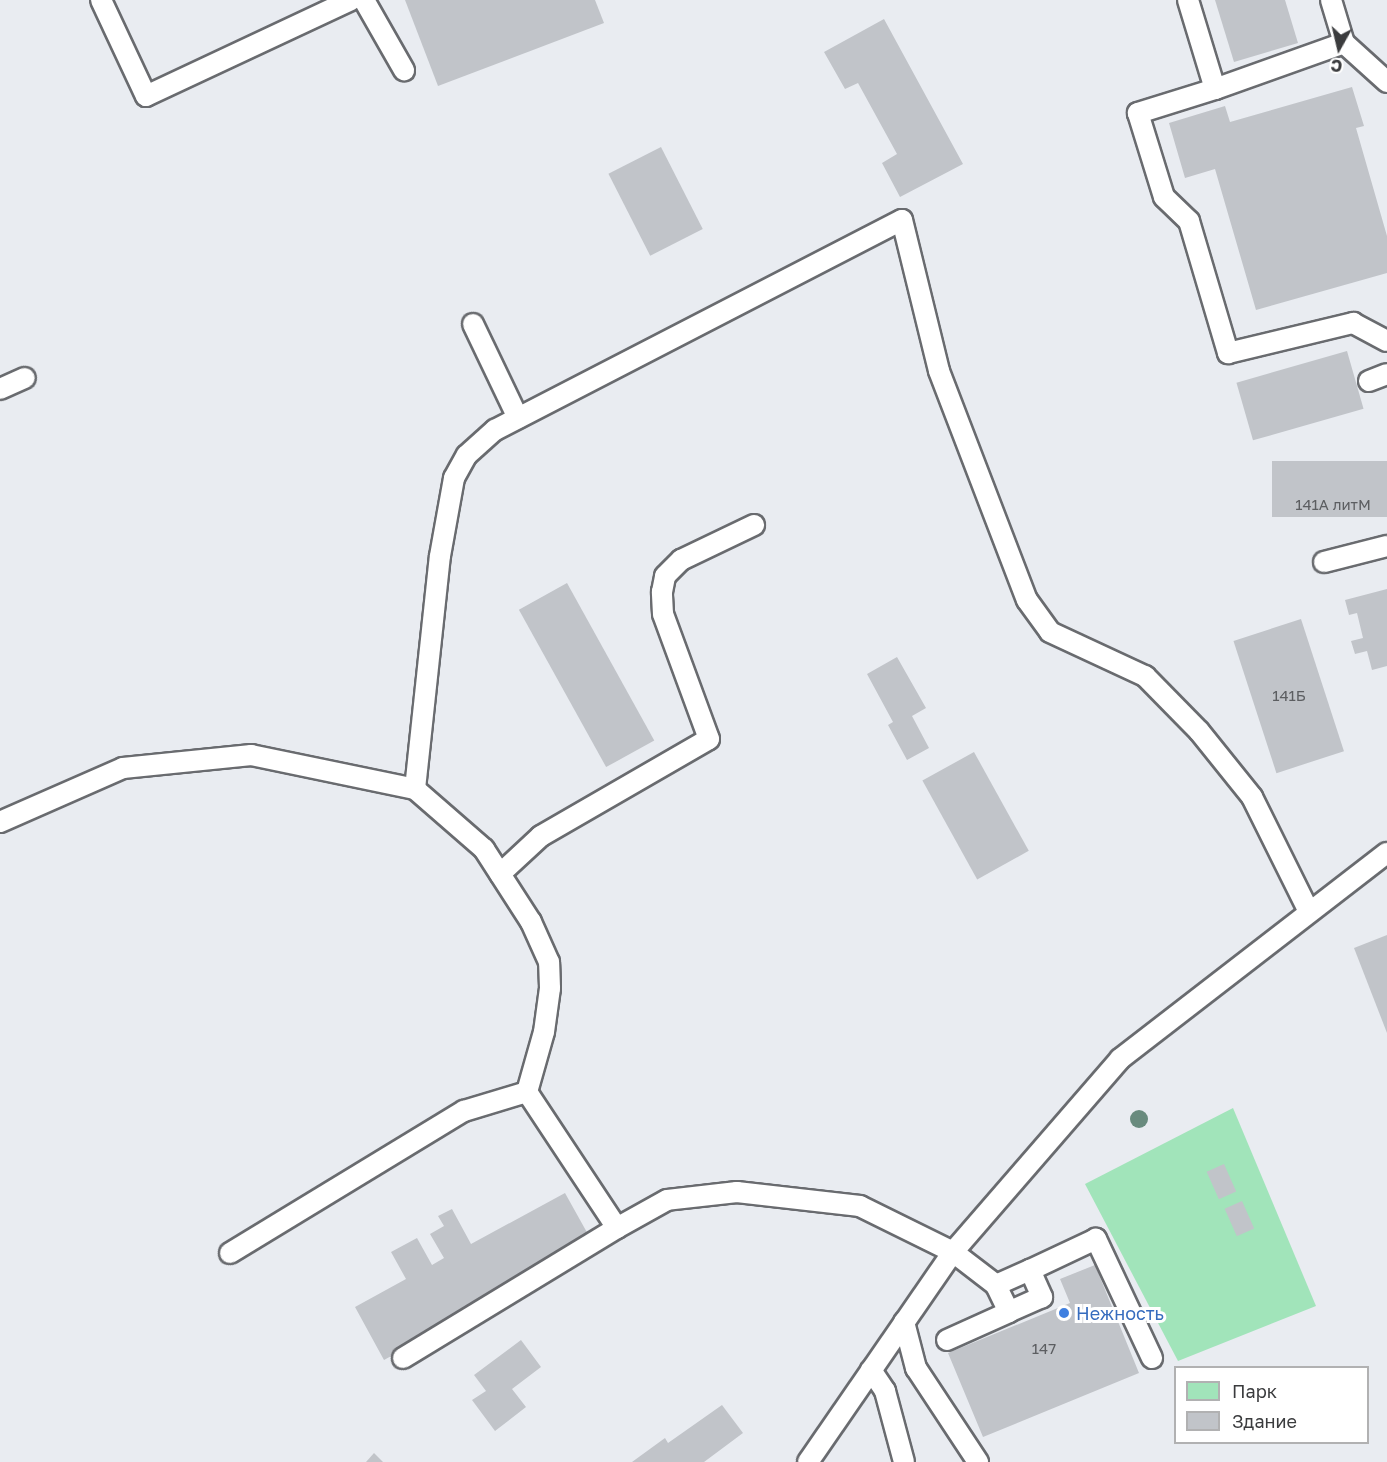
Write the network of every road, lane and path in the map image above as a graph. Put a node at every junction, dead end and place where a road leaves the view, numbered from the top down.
1 (101, 0) edge
2 (351, 0) edge
3 (364, 0) edge
4 (1188, 0) edge
5 (1331, 0) edge
6 (1344, 43) junction
7 (404, 70) dead end
8 (1387, 82) edge
9 (1215, 89) junction
10 (473, 324) dead end
11 (1387, 341) edge
12 (25, 378) dead end
13 (0, 389) edge
14 (518, 418) junction
15 (754, 525) dead end
16 (1387, 546) edge
17 (1324, 562) dead end
18 (415, 789) junction
19 (0, 822) edge
20 (1387, 853) edge
21 (500, 874) junction
22 (1310, 912) junction
23 (527, 1092) junction
24 (617, 1228) junction
25 (953, 1252) junction
26 (230, 1253) dead end
27 (1030, 1270) junction
28 (996, 1285) junction
29 (1009, 1312) junction
30 (904, 1322) junction
31 (947, 1340) dead end
32 (403, 1358) dead end
33 (1152, 1358) dead end
34 (871, 1370) junction
35 (807, 1462) edge
36 (904, 1462) edge
37 (978, 1462) edge

1 - 2 lane
3 - 7 lane
4 - 9 lane
5 - 6 lane
6 - 8 lane
6 - 9 lane
9 - 11 lane
10 - 14 lane
12 - 13 lane
14 - 18 lane
14 - 22 lane
15 - 21 lane
16 - 17 lane
18 - 19 lane
18 - 21 lane
20 - 22 lane
21 - 23 lane
22 - 25 lane
23 - 24 lane
23 - 26 lane
24 - 25 lane
24 - 32 lane
25 - 28 lane
25 - 30 lane
27 - 28 lane
27 - 29 lane
27 - 33 lane
28 - 29 lane
29 - 31 lane
30 - 34 lane
30 - 37 lane
34 - 35 lane
34 - 36 lane

